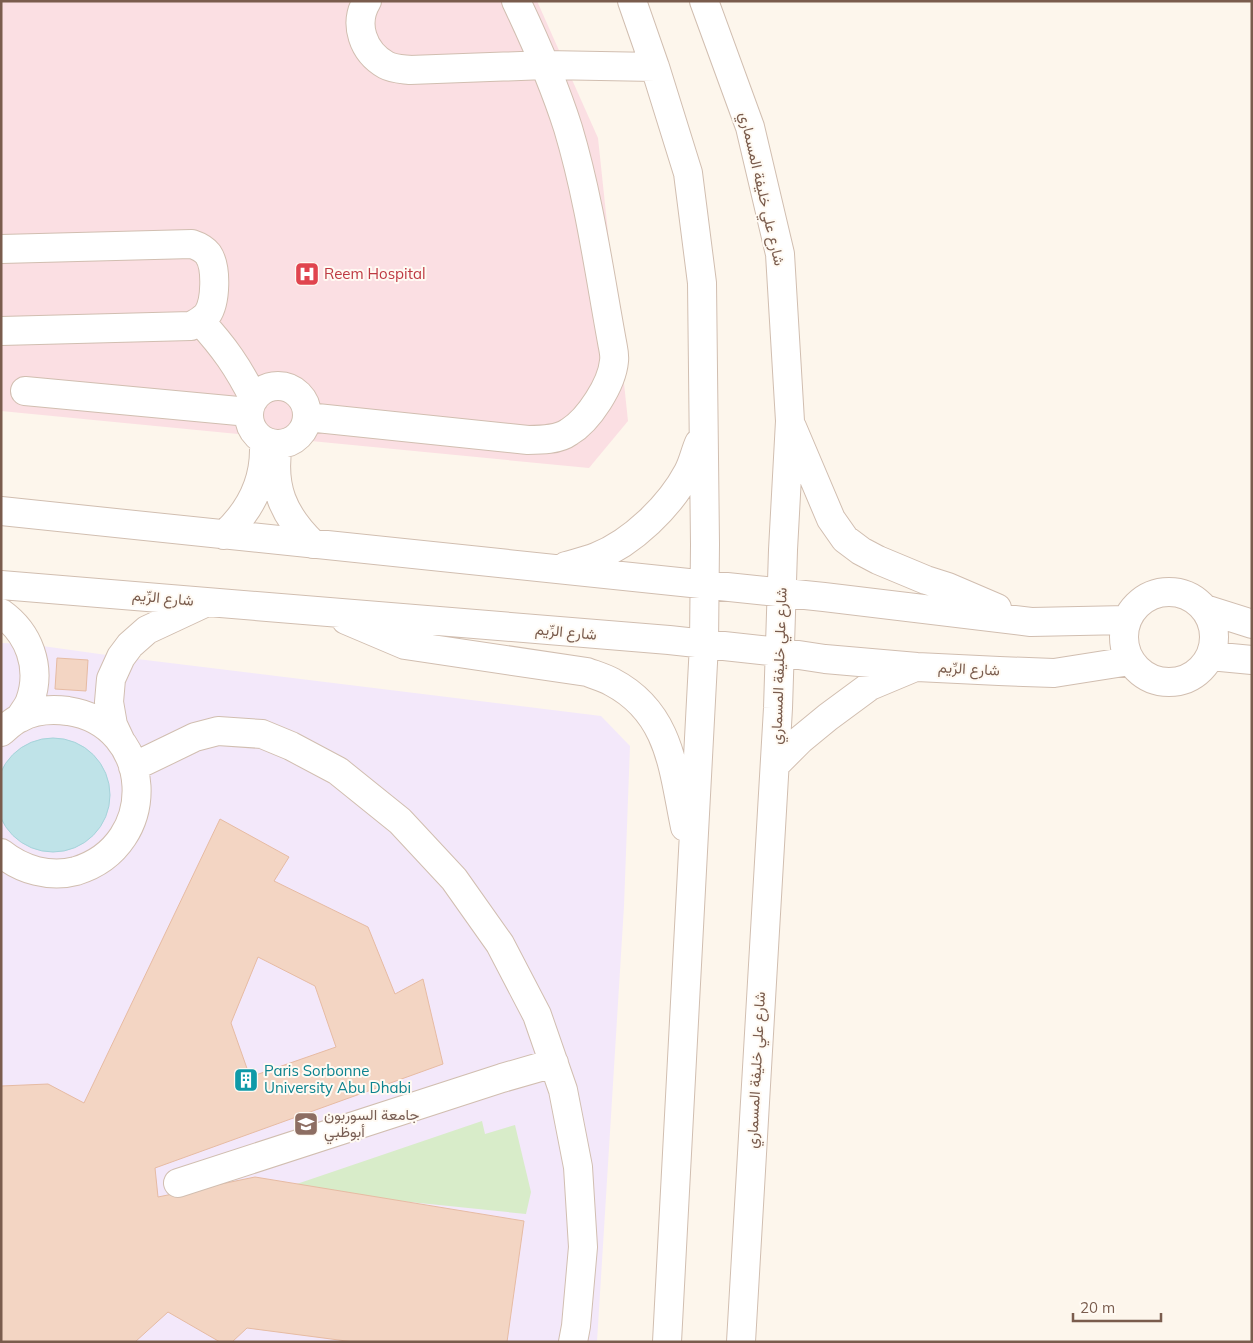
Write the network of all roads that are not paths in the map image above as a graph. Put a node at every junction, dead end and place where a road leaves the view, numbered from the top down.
1 (367, 1) edge
2 (516, 1) edge
3 (632, 1) edge
4 (704, 1) edge
5 (546, 65) junction
6 (655, 67) junction
7 (1, 250) edge
8 (200, 321) junction
9 (1, 330) edge
10 (25, 391) dead end
11 (252, 405) junction
12 (307, 417) junction
13 (790, 421) junction
14 (703, 432) junction
15 (271, 442) junction
16 (1, 511) edge
17 (224, 535) junction
18 (313, 544) junction
19 (556, 570) junction
20 (704, 584) junction
21 (1, 585) edge
22 (781, 592) junction
23 (207, 602) junction
24 (1205, 609) junction
25 (324, 611) junction
26 (1, 613) edge
27 (1127, 620) junction
28 (1031, 622) junction
29 (1252, 624) edge
30 (704, 644) junction
31 (779, 652) junction
32 (1210, 656) junction
33 (1252, 660) edge
34 (1130, 661) junction
35 (917, 666) junction
36 (10, 725) edge
37 (128, 756) junction
38 (775, 765) junction
39 (1, 853) edge
40 (692, 864) junction
41 (554, 1063) junction
42 (178, 1183) dead end
43 (573, 1342) edge
44 (667, 1342) edge
45 (741, 1342) edge

1 - 5 street
2 - 5 street
3 - 6 street
4 - 13 street, شارع علي خليفة المسماري
5 - 6 street
5 - 12 street
6 - 14 street
7 - 8 street
8 - 9 street
8 - 11 street
10 - 11 street
11 - 12 street
11 - 15 street
12 - 15 street
13 - 22 street, شارع علي خليفة المسماري
13 - 28 street
14 - 19 street
14 - 20 street
15 - 17 street
15 - 18 street
16 - 17 street
17 - 18 street
18 - 19 street
19 - 20 street
20 - 22 street
20 - 30 street
21 - 23 street, شارع الرِّيم
22 - 28 street
22 - 31 street, شارع علي خليفة المسماري
23 - 25 street, شارع الرِّيم
23 - 37 street
24 - 27 street
24 - 29 street
24 - 32 street
25 - 30 street, شارع الرِّيم
25 - 40 street
26 - 36 street
27 - 28 street
27 - 34 street
30 - 31 street, شارع الرِّيم
30 - 40 street
31 - 35 street, شارع الرِّيم
31 - 38 street, شارع علي خليفة المسماري
32 - 33 street
32 - 34 street
34 - 35 street, شارع الرِّيم
35 - 38 street
36 - 37 street
37 - 39 street
37 - 41 street
38 - 45 street, شارع علي خليفة المسماري
40 - 44 street
41 - 42 street
41 - 43 street

